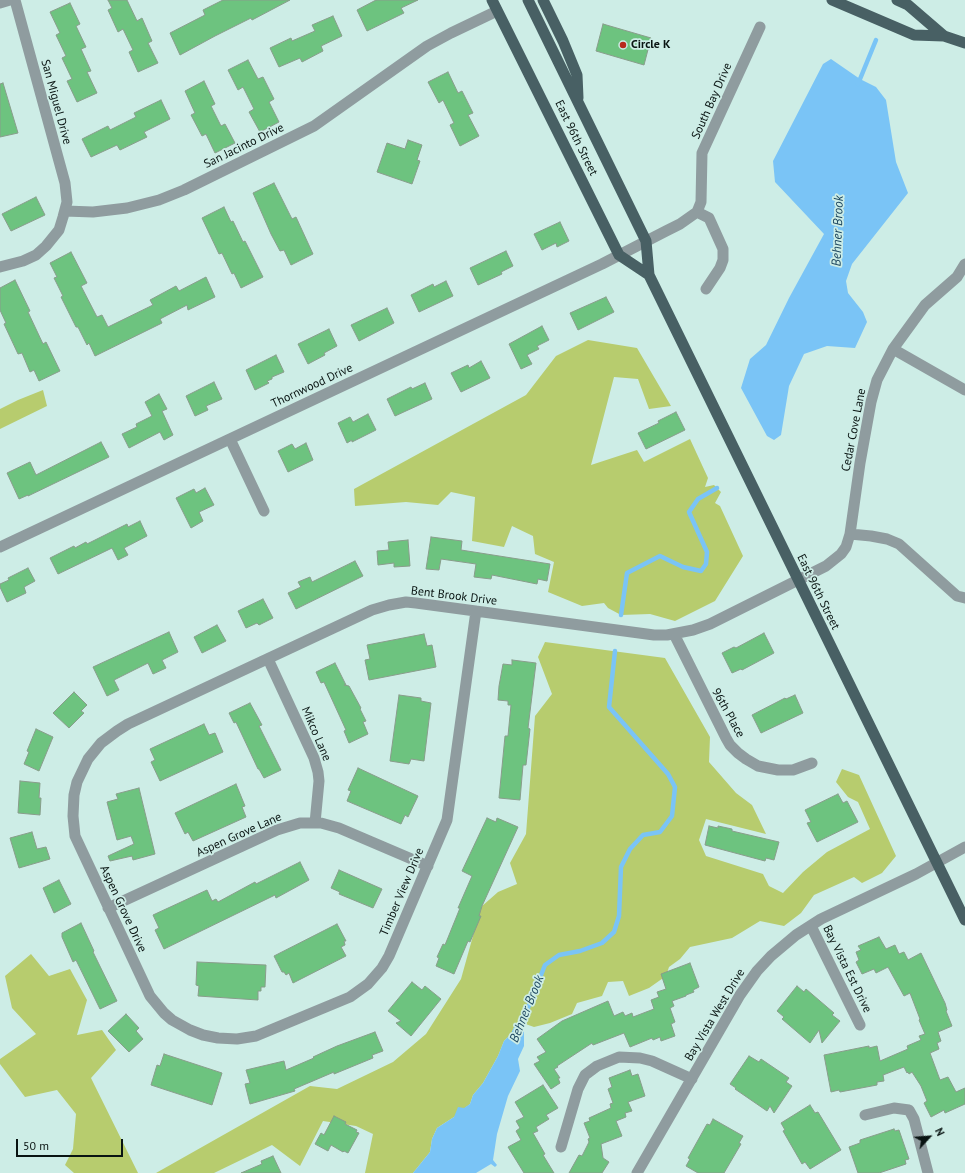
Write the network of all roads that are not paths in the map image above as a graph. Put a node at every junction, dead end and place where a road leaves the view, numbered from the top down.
1 (10, 0) edge
2 (15, 0) edge
3 (492, 0) edge
4 (528, 0) edge
5 (543, 0) edge
6 (832, 0) edge
7 (897, 0) edge
8 (0, 3) edge
9 (497, 11) junction
10 (760, 27) dead end
11 (944, 36) junction
12 (965, 43) edge
13 (578, 102) junction
14 (65, 211) junction
15 (697, 212) junction
16 (646, 241) junction
17 (619, 255) junction
18 (965, 264) edge
19 (0, 267) edge
20 (649, 275) junction
21 (706, 289) dead end
22 (893, 349) junction
23 (965, 390) edge
24 (230, 439) junction
25 (264, 511) dead end
26 (850, 534) junction
27 (0, 547) edge
28 (797, 580) junction
29 (965, 598) edge
30 (476, 611) junction
31 (674, 634) junction
32 (268, 659) junction
33 (812, 763) dead end
34 (77, 782) joint
35 (315, 823) junction
36 (965, 847) edge
37 (937, 863) junction
38 (428, 866) junction
39 (108, 908) junction
40 (965, 920) edge
41 (811, 926) junction
42 (860, 1025) dead end
43 (187, 1028) joint
44 (692, 1078) junction
45 (865, 1115) dead end
46 (561, 1147) dead end
47 (637, 1173) edge
48 (928, 1173) edge

1 - 8 street
2 - 14 street, San Miguel Drive
3 - 9 main road, East 96th Street
4 - 13 main road, East 96th Street
5 - 13 main road
6 - 11 main road
7 - 11 main road
9 - 14 street, San Jacinto Drive
9 - 17 main road, East 96th Street
10 - 15 street, South Bay Drive
11 - 12 main road
13 - 16 main road, East 96th Street
14 - 19 street
15 - 16 street
15 - 21 street
16 - 17 street, Thornwood Drive
16 - 20 main road, East 96th Street
17 - 20 main road, East 96th Street
17 - 24 street, Thornwood Drive
18 - 22 street, Cedar Cove Lane
20 - 28 main road, East 96th Street
22 - 23 street
22 - 26 street, Cedar Cove Lane
24 - 25 street
24 - 27 street, Thornwood Drive
26 - 28 street, Cedar Cove Lane
26 - 29 street
28 - 31 street, Bent Brook Drive
28 - 37 main road, East 96th Street
30 - 31 street, Bent Brook Drive
30 - 32 street, Bent Brook Drive
30 - 38 street, Timber View Drive
31 - 33 street, 96th Place
32 - 34 street, Bent Brook Drive
32 - 35 street, Mikco Lane
34 - 39 street, Aspen Grove Drive
35 - 38 street, Aspen Grove Lane
35 - 39 street, Aspen Grove Lane
36 - 37 street, Bay Vista West Drive
37 - 40 main road, East 96th Street
37 - 41 street, Bay Vista West Drive
38 - 43 street, Timber View Drive
39 - 43 street, Aspen Grove Drive
41 - 42 street, Bay Vista Est Drive
41 - 44 street, Bay Vista West Drive
44 - 46 street
44 - 47 street, Bay Vista West Drive
45 - 48 street

